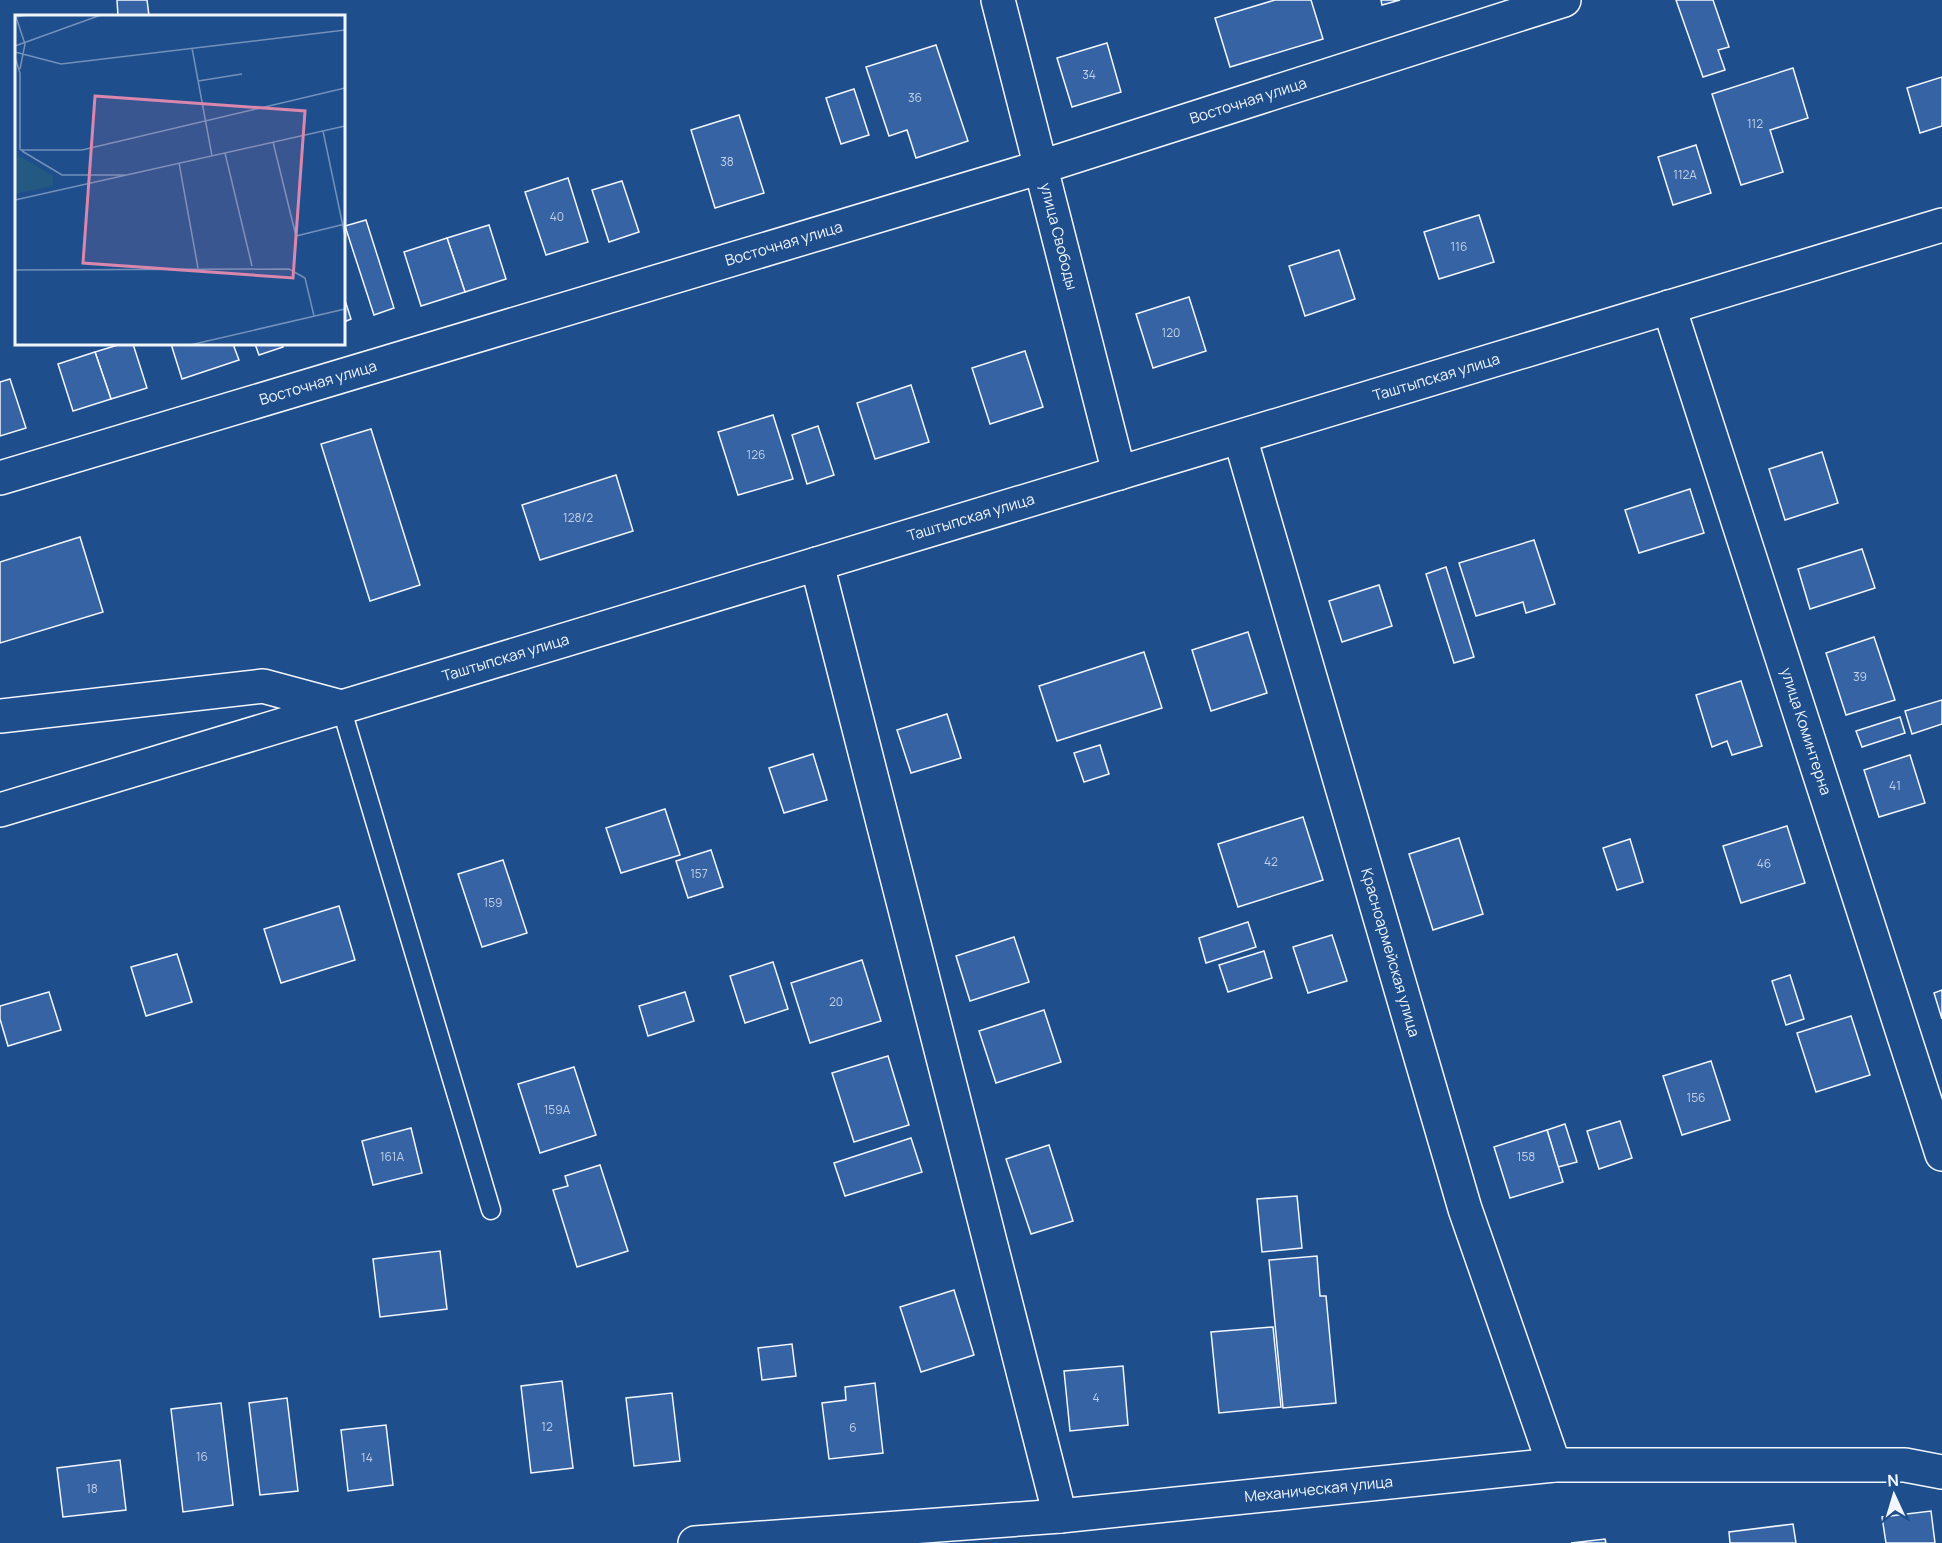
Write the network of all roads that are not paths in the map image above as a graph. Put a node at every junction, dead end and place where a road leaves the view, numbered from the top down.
1 (998, 0) edge
2 (1564, 0) edge
3 (1041, 167) junction
4 (1942, 225) edge
5 (1669, 307) junction
6 (1240, 436) junction
7 (1119, 473) junction
8 (0, 478) edge
9 (817, 564) junction
10 (341, 707) junction
11 (0, 716) edge
12 (0, 810) edge
13 (1942, 1154) edge
14 (491, 1210) dead end
15 (1554, 1465) junction
16 (1942, 1472) edge
17 (1060, 1516) junction
18 (695, 1543) edge

1 - 3 street, улица Свободы
2 - 3 street, Восточная улица
3 - 7 street, улица Свободы
3 - 8 street, Восточная улица
4 - 5 street, Таштыпская улица
5 - 6 street, Таштыпская улица
5 - 13 street, улица Коминтерна
6 - 7 street, Таштыпская улица
6 - 15 street, Красноармейская улица
7 - 9 street, Таштыпская улица
9 - 10 street, Таштыпская улица
9 - 17 street
10 - 11 street
10 - 12 street, Таштыпская улица
10 - 14 lane
15 - 16 street, Механическая улица
15 - 17 street, Механическая улица
17 - 18 street, Механическая улица

